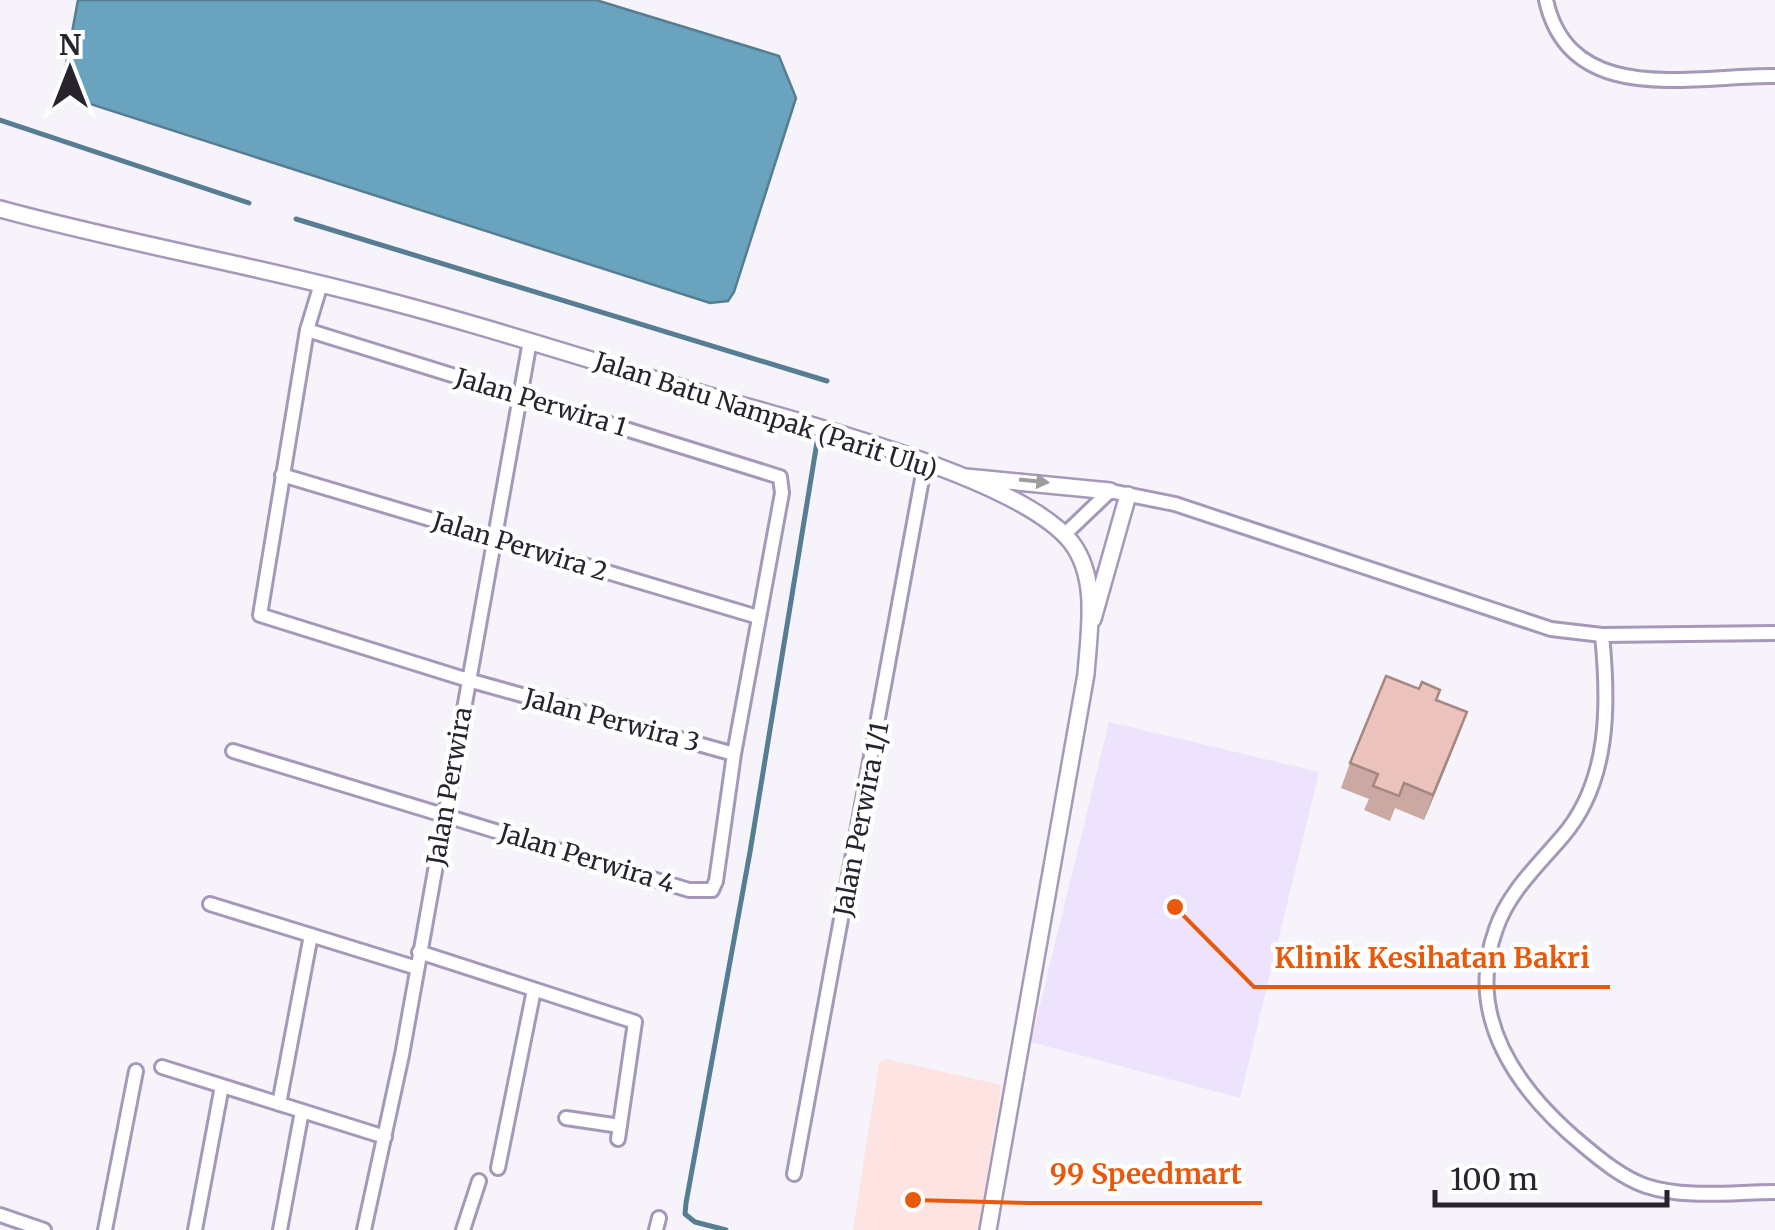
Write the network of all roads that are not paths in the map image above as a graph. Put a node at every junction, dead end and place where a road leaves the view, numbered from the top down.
1 (1546, 0) edge
2 (1775, 76) edge
3 (0, 209) edge
4 (321, 284) junction
5 (308, 330) junction
6 (530, 341) junction
7 (520, 396) junction
8 (925, 463) junction
9 (282, 475) junction
10 (957, 477) junction
11 (1110, 491) junction
12 (1128, 495) junction
13 (1064, 535) junction
14 (494, 538) junction
15 (758, 617) junction
16 (1089, 628) junction
17 (1775, 633) edge
18 (1602, 635) junction
19 (468, 680) junction
20 (234, 751) dead end
21 (734, 754) junction
22 (442, 814) junction
23 (210, 904) dead end
24 (311, 935) junction
25 (419, 952) junction
26 (417, 968) junction
27 (534, 990) junction
28 (162, 1067) dead end
29 (136, 1071) dead end
30 (222, 1086) junction
31 (279, 1104) junction
32 (302, 1111) junction
33 (566, 1118) dead end
34 (385, 1137) junction
35 (498, 1168) dead end
36 (794, 1174) dead end
37 (479, 1180) dead end
38 (1775, 1192) edge
39 (0, 1215) edge
40 (44, 1230) edge
41 (105, 1230) edge
42 (195, 1230) edge
43 (280, 1230) edge
44 (364, 1230) edge
45 (463, 1230) edge
46 (988, 1230) edge

1 - 2 street
3 - 4 street, Jalan Batu Nampak (Parit Ulu)
4 - 5 street
4 - 6 street, Jalan Batu Nampak (Parit Ulu)
5 - 7 street, Jalan Perwira 1
5 - 9 street
6 - 7 street, Jalan Perwira
6 - 8 street, Jalan Batu Nampak (Parit Ulu)
7 - 14 street, Jalan Perwira
7 - 15 street, Jalan Perwira 1
8 - 10 street, Jalan Batu Nampak (Parit Ulu)
8 - 36 street, Jalan Perwira 1/1
9 - 14 street, Jalan Perwira 2
9 - 19 street, Jalan Perwira 3
10 -> 11 street
10 - 13 street, Jalan Batu Nampak (Parit Ulu)
11 - 12 street
11 - 13 street
12 - 16 street
12 - 18 street
13 - 16 street
14 - 15 street, Jalan Perwira 2
14 - 19 street, Jalan Perwira
15 - 21 street
16 - 46 street
17 - 18 street
18 - 38 street
19 - 21 street, Jalan Perwira 3
19 - 22 street, Jalan Perwira
20 - 22 street, Jalan Perwira 4
21 - 22 street, Jalan Perwira 4
22 - 25 street, Jalan Perwira
23 - 24 street
24 - 26 street
24 - 31 street
25 - 26 street, Jalan Perwira
25 - 27 street
26 - 34 street, Jalan Perwira
27 - 33 street
27 - 35 street
28 - 30 street
29 - 41 street
30 - 31 street
30 - 42 street
31 - 32 street
32 - 34 street
32 - 43 street
34 - 44 street, Jalan Perwira
37 - 45 street
39 - 40 street

